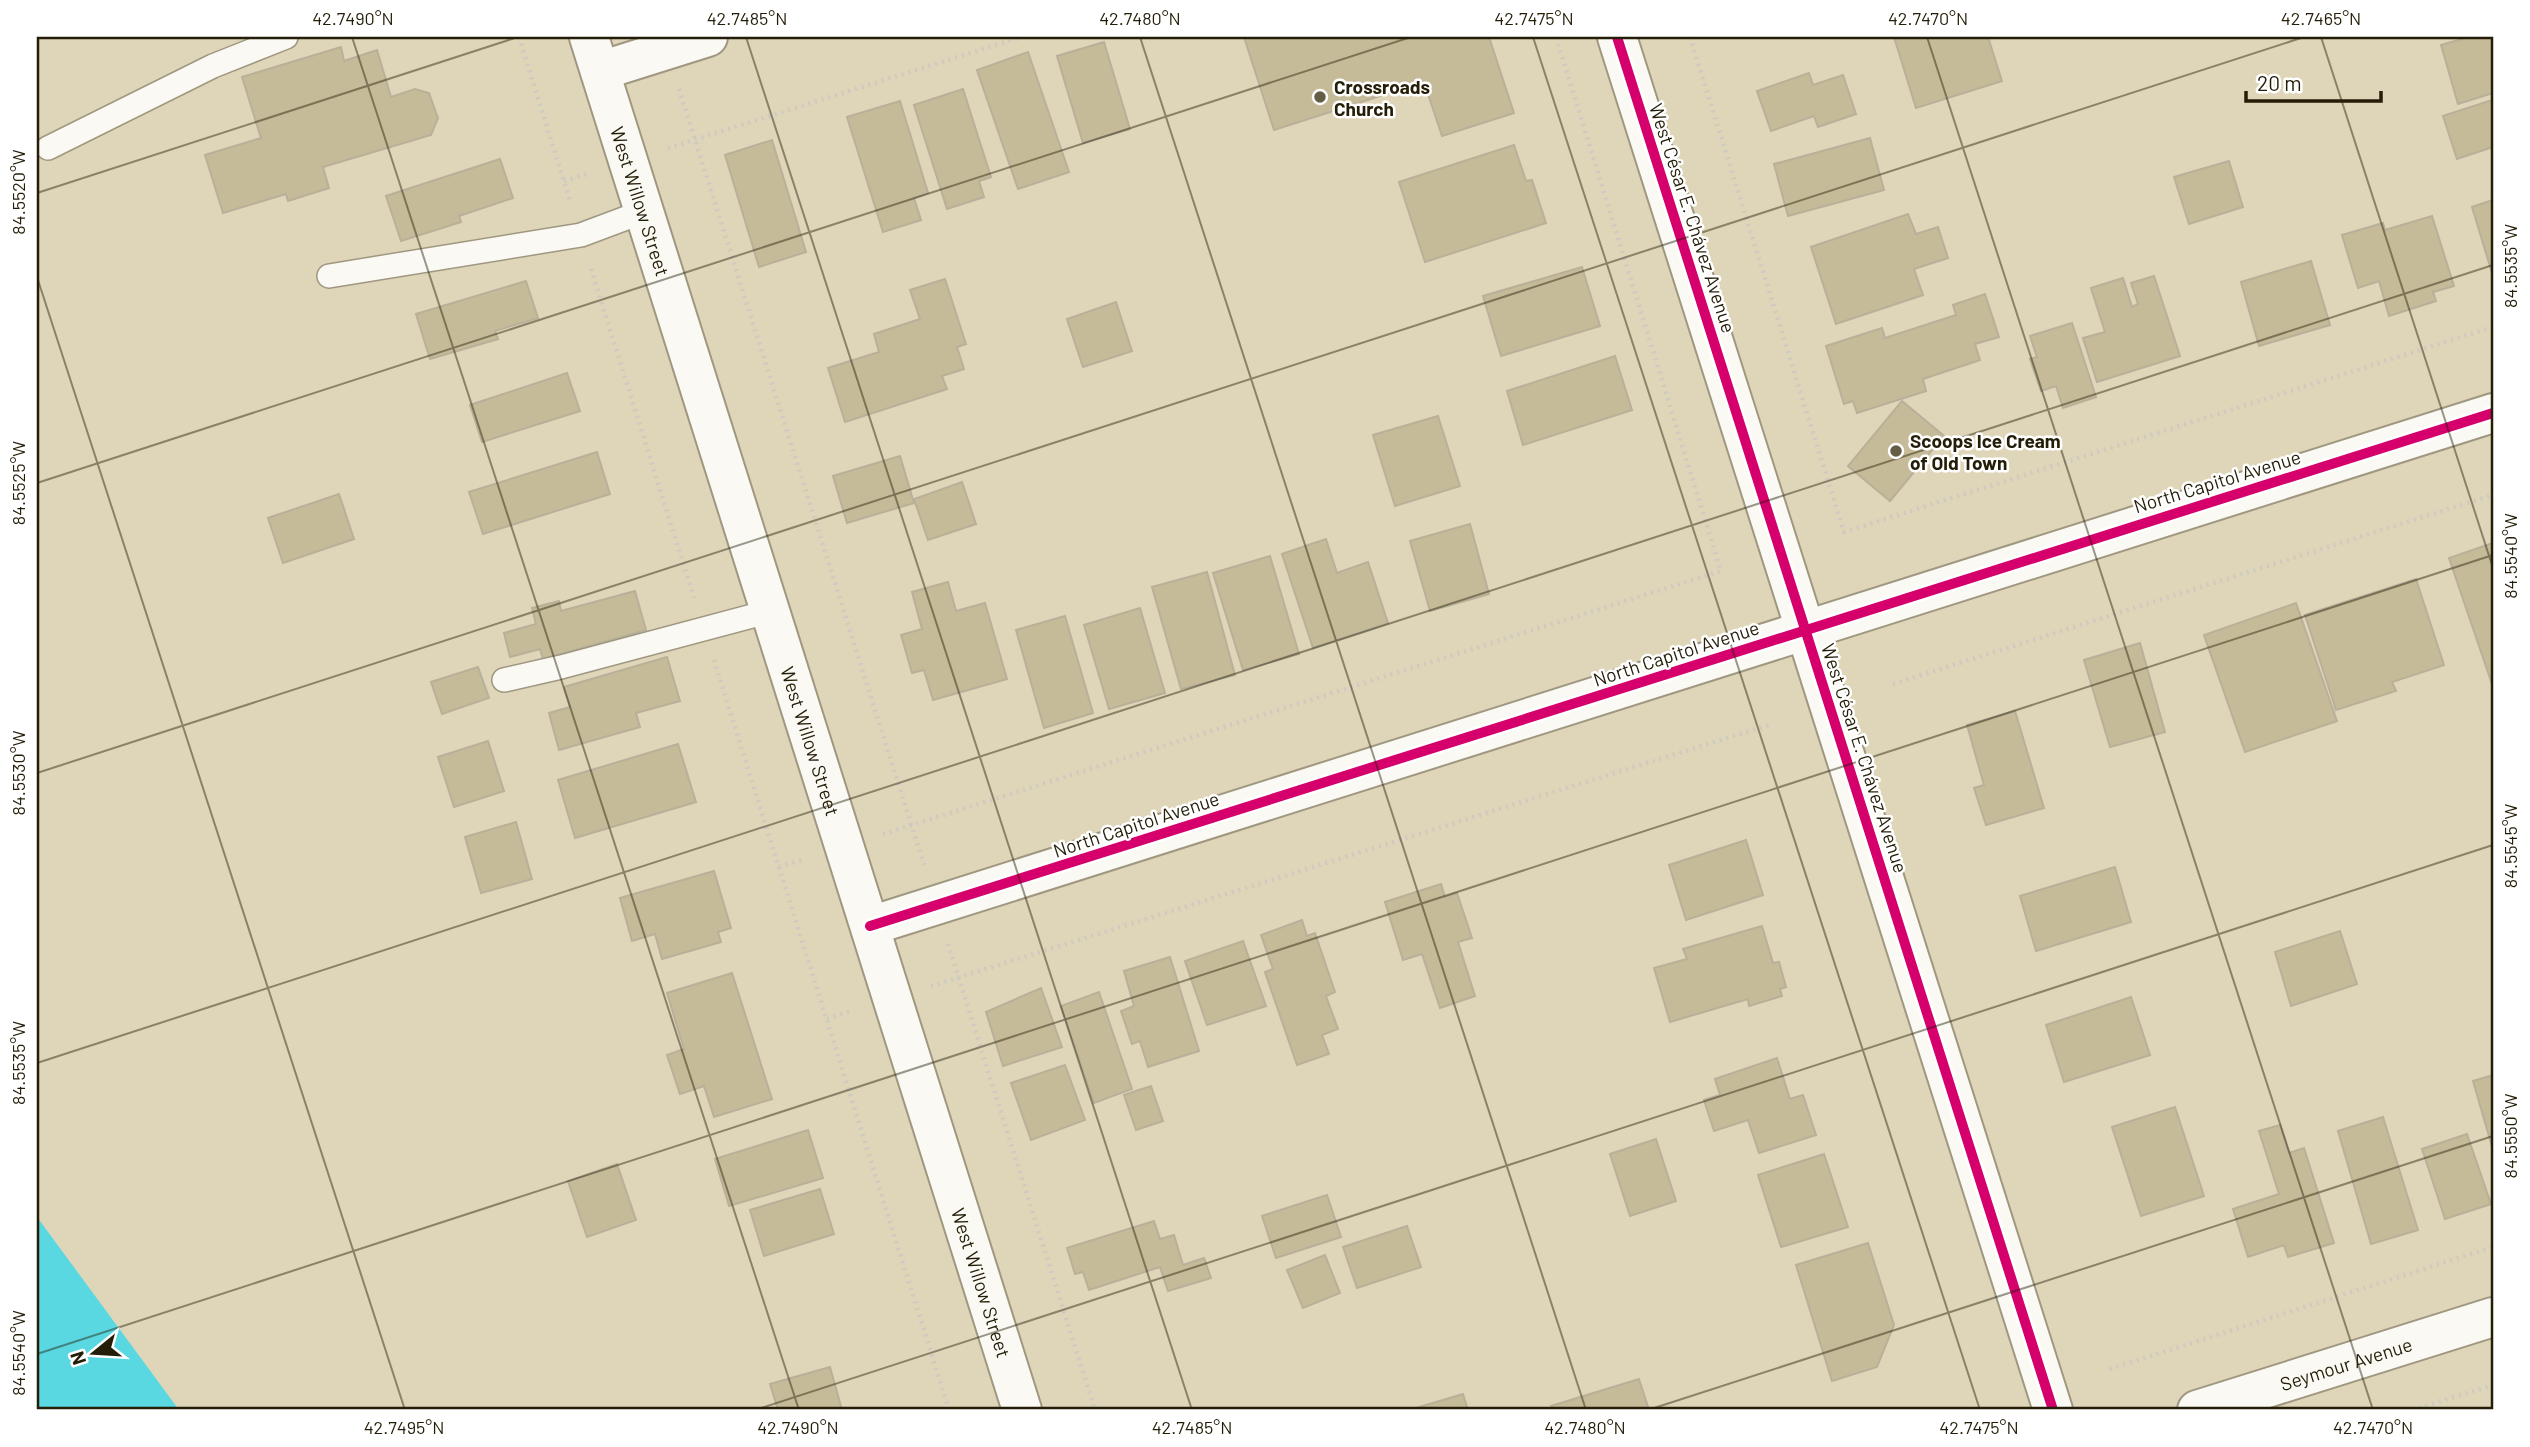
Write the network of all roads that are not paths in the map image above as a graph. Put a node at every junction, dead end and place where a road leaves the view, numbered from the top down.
1 (286, 37) edge
2 (708, 37) edge
3 (1617, 37) edge
4 (595, 54) edge
5 (48, 148) dead end
6 (645, 211) junction
7 (329, 276) dead end
8 (2493, 413) edge
9 (771, 611) junction
10 (1807, 630) junction
11 (504, 680) dead end
12 (870, 926) junction
13 (2493, 1317) edge
14 (1022, 1410) edge
15 (2053, 1410) edge
16 (2197, 1410) edge

1 - 5 lane
2 - 4 street
3 - 10 street, West César E. Chávez Avenue
4 - 6 street, West Willow Street
6 - 7 lane
6 - 9 street, West Willow Street
8 - 10 street, North Capitol Avenue
9 - 11 lane
9 - 12 street, West Willow Street
10 - 12 street, North Capitol Avenue
10 - 15 street, West César E. Chávez Avenue
12 - 14 street, West Willow Street
13 - 16 street, Seymour Avenue

